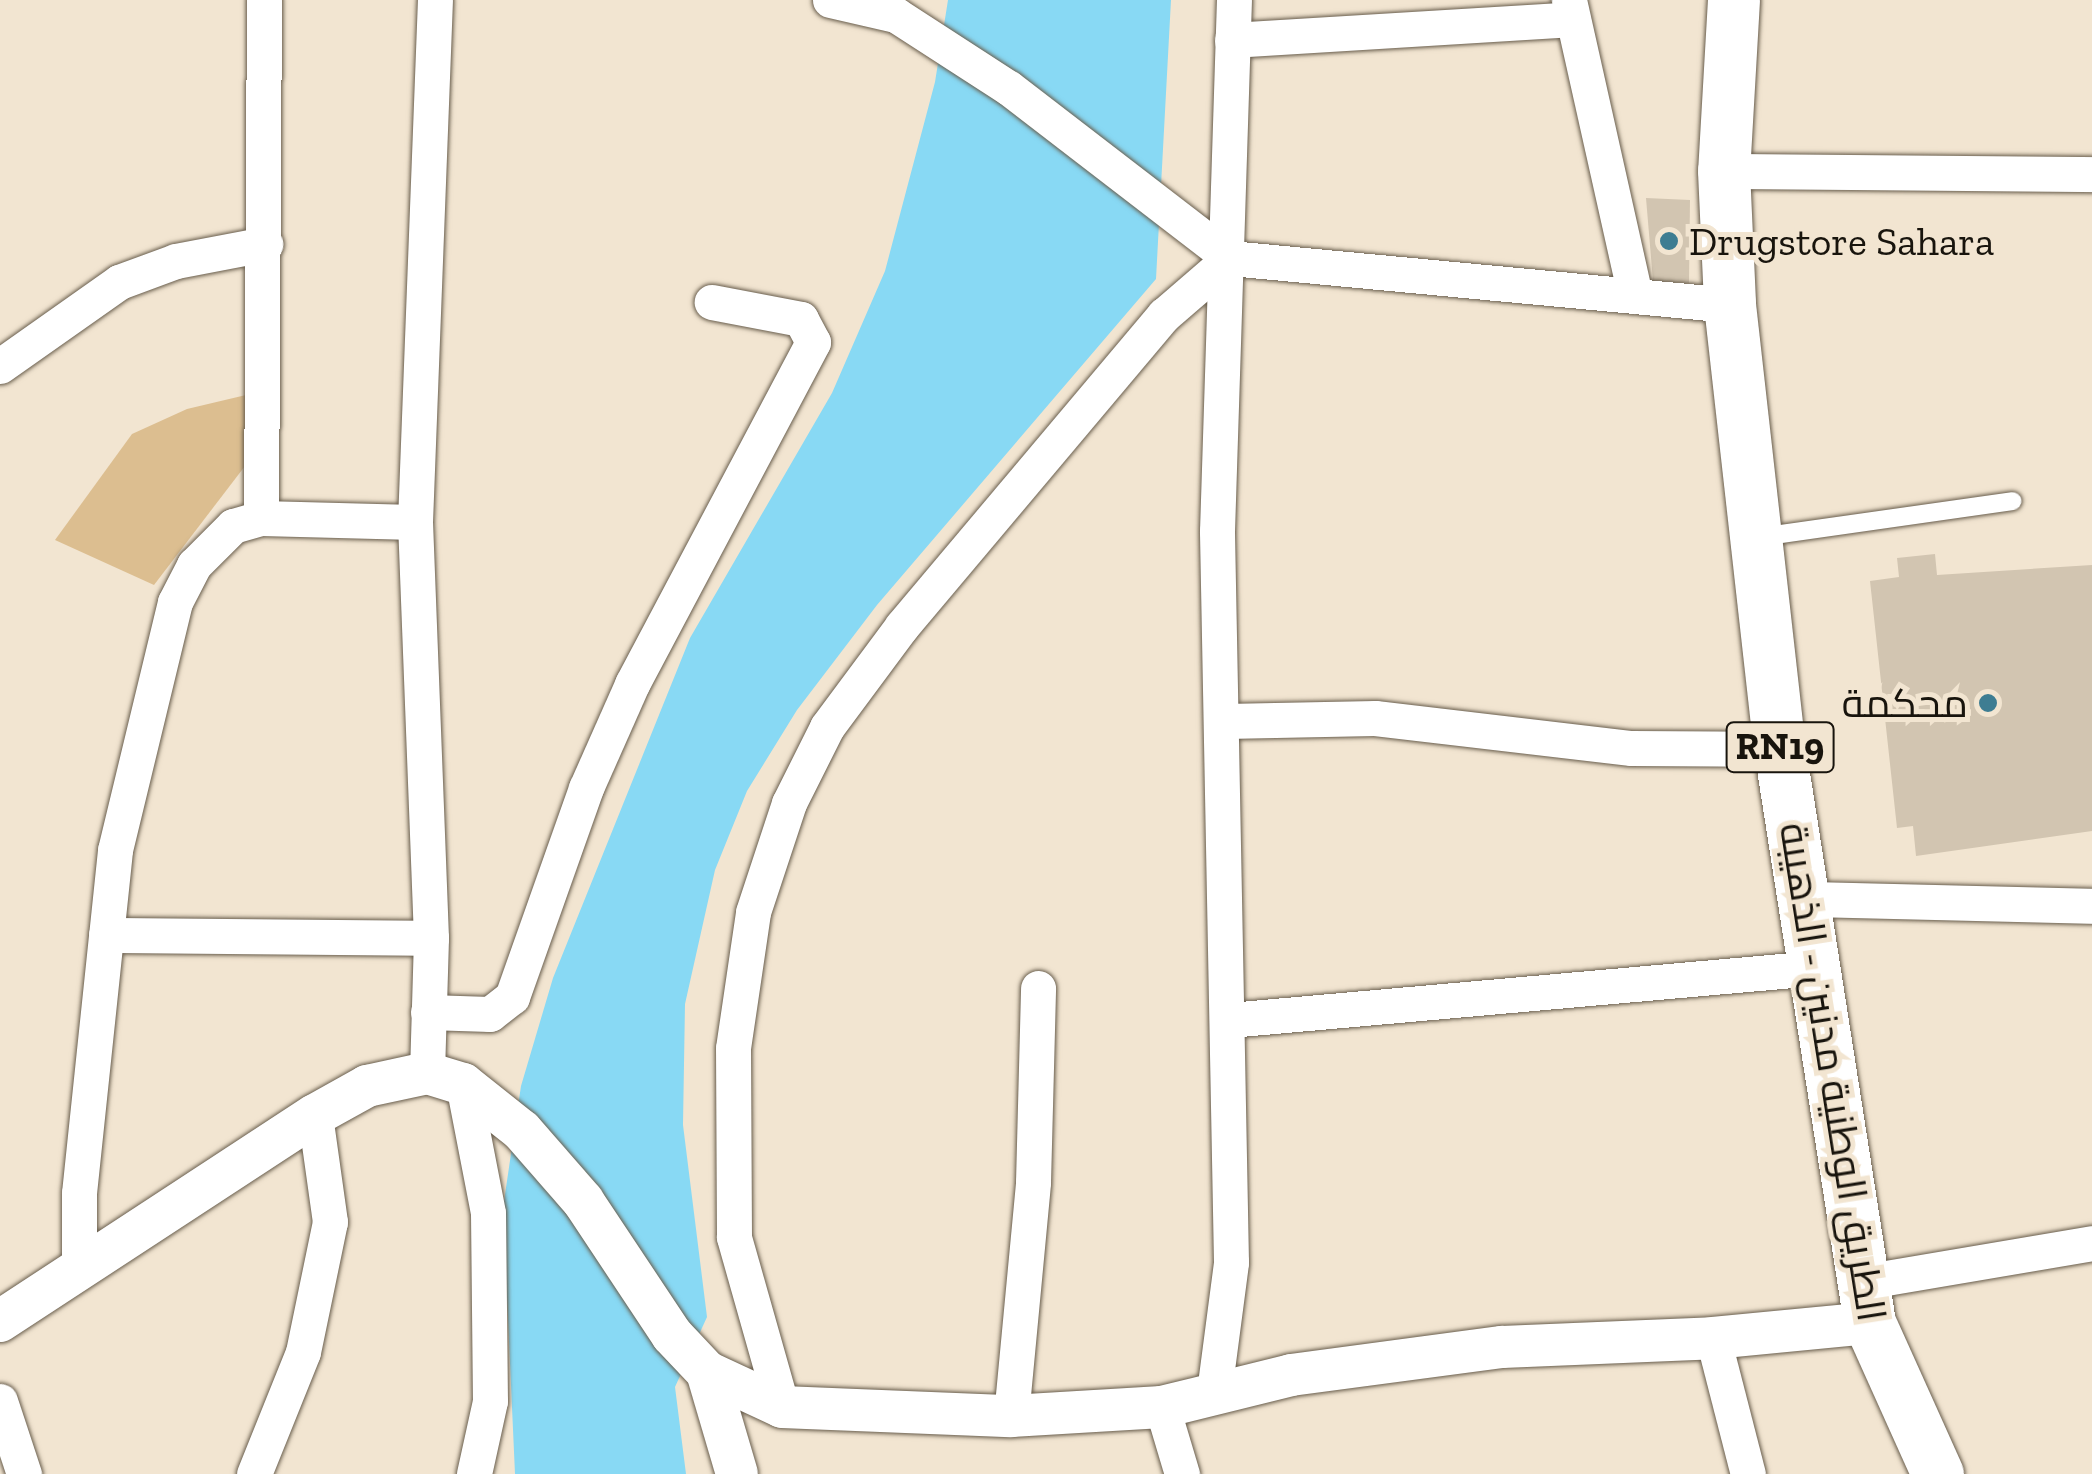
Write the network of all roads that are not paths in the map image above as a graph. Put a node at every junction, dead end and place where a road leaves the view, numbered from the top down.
1 (264, 0) edge
2 (435, 0) edge
3 (830, 0) edge
4 (1234, 0) edge
5 (1734, 0) edge
6 (897, 8) edge
7 (1571, 9) edge
8 (1232, 40) junction
9 (1724, 170) junction
10 (2092, 174) edge
11 (264, 244) junction
12 (1230, 258) junction
13 (1634, 296) junction
14 (712, 302) dead end
15 (1730, 305) junction
16 (0, 366) edge
17 (2012, 501) dead end
18 (262, 518) junction
19 (415, 522) junction
20 (1754, 538) junction
21 (1225, 721) junction
22 (1780, 749) junction
23 (1808, 899) junction
24 (2092, 906) edge
25 (106, 935) junction
26 (431, 938) junction
27 (1815, 968) junction
28 (1038, 988) dead end
29 (428, 1012) junction
30 (1230, 1020) junction
31 (445, 1078) junction
32 (315, 1114) junction
33 (2092, 1243) edge
34 (79, 1269) junction
35 (1866, 1302) junction
36 (0, 1321) edge
37 (1713, 1338) junction
38 (707, 1372) junction
39 (1214, 1392) junction
40 (0, 1401) edge
41 (782, 1407) junction
42 (1162, 1408) junction
43 (1011, 1416) junction
44 (24, 1474) edge
45 (254, 1474) edge
46 (474, 1474) edge
47 (737, 1474) edge
48 (1182, 1474) edge
49 (1748, 1474) edge
50 (1938, 1474) edge

1 - 11 street
2 - 19 street
3 - 6 street
4 - 8 street
5 - 9 main road, الطريق الوطنية مدنين - الذهيبة / RN19
6 - 12 street
7 - 8 street
7 - 13 street
8 - 12 street
9 - 10 street
9 - 15 main road, الطريق الوطنية مدنين - الذهيبة / RN19
11 - 16 street
11 - 18 street
12 - 13 street
12 - 21 street
12 - 41 street
13 - 15 street
14 - 29 street
15 - 20 main road, الطريق الوطنية مدنين - الذهيبة / RN19
17 - 20 lane
18 - 19 street
18 - 25 street
19 - 26 street
20 - 22 main road, الطريق الوطنية مدنين - الذهيبة / RN19
21 - 22 street
21 - 30 street
22 - 23 main road, الطريق الوطنية مدنين - الذهيبة / RN19
23 - 24 street
23 - 27 main road, الطريق الوطنية مدنين - الذهيبة / RN19
25 - 26 street
25 - 34 street
26 - 29 street
27 - 30 street
27 - 35 main road, الطريق الوطنية مدنين - الذهيبة / RN19
28 - 43 street
29 - 31 street
30 - 39 street
31 - 32 street
31 - 38 street
31 - 46 street
32 - 34 street
32 - 45 street
33 - 35 street
34 - 36 street
35 - 37 street
35 - 50 main road, الطريق الوطنية مدنين - الذهيبة / RN19
37 - 39 street
37 - 49 street
38 - 41 street
38 - 47 street
39 - 42 street
40 - 44 street
41 - 43 street
42 - 43 street
42 - 48 street

